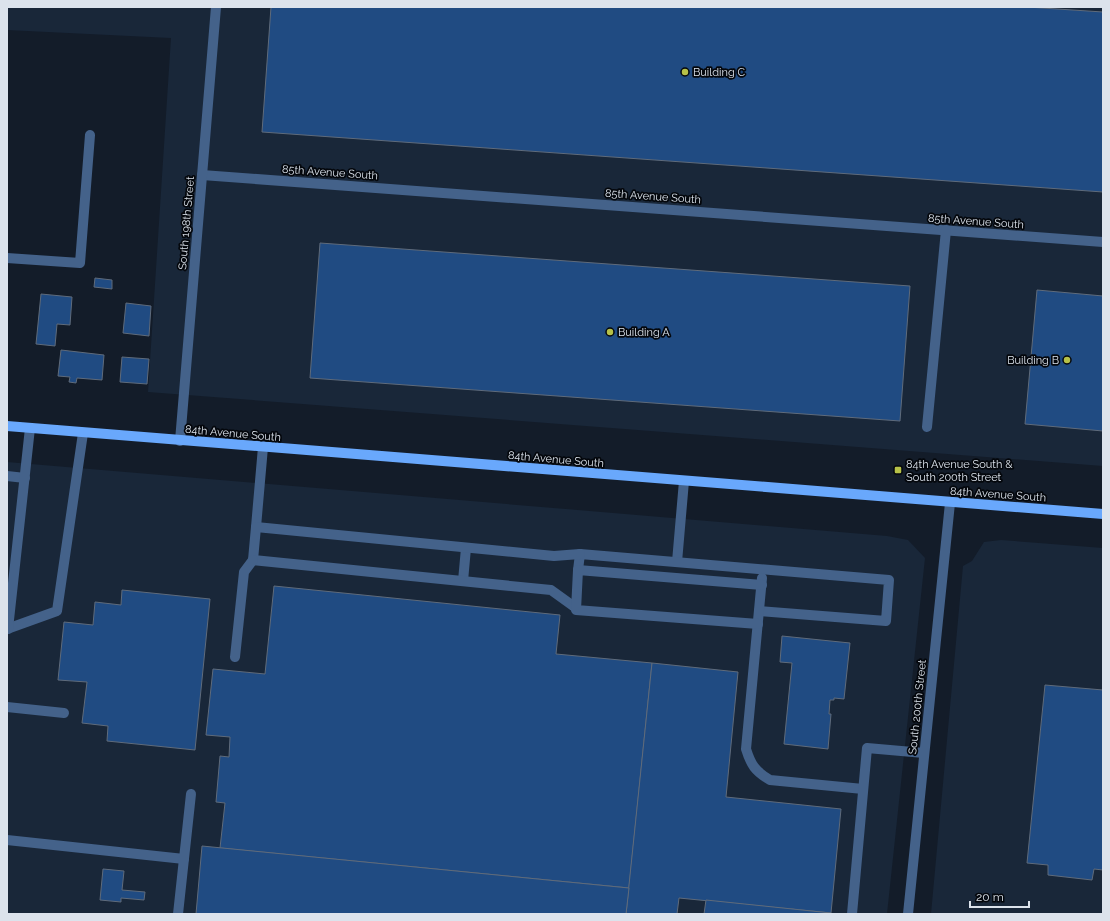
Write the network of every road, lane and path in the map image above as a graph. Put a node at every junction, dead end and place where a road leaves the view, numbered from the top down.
1 (216, 7) edge
2 (90, 135) dead end
3 (202, 175) junction
4 (946, 230) junction
5 (1103, 242) edge
6 (7, 258) edge
7 (7, 426) edge
8 (30, 428) junction
9 (927, 428) dead end
10 (83, 432) junction
11 (180, 441) junction
12 (263, 447) junction
13 (7, 476) edge
14 (25, 478) junction
15 (684, 481) junction
16 (950, 503) junction
17 (1103, 514) edge
18 (256, 527) junction
19 (466, 548) junction
20 (580, 554) junction
21 (252, 560) junction
22 (677, 562) junction
23 (578, 570) junction
24 (763, 570) junction
25 (463, 581) junction
26 (762, 585) junction
27 (576, 608) junction
28 (759, 611) junction
29 (758, 624) junction
30 (8, 629) edge
31 (235, 658) dead end
32 (7, 707) edge
33 (64, 712) dead end
34 (924, 752) junction
35 (863, 789) junction
36 (191, 794) dead end
37 (7, 840) edge
38 (184, 859) junction
39 (178, 914) edge
40 (852, 914) edge
41 (908, 914) edge

1 - 3 street, South 198th Street
2 - 6 street
3 - 4 street, 85th Avenue South
3 - 11 street, South 198th Street
4 - 5 street, 85th Avenue South
4 - 9 street
7 - 8 main road, 84th Avenue South
8 - 10 main road, 84th Avenue South
8 - 14 street
10 - 11 main road, 84th Avenue South
10 - 30 street
11 - 12 main road, 84th Avenue South
12 - 15 main road, 84th Avenue South
12 - 18 street
13 - 14 street
14 - 30 street
15 - 16 main road, 84th Avenue South
15 - 22 street
16 - 17 main road, 84th Avenue South
16 - 34 street, South 200th Street
18 - 19 street
18 - 21 street
19 - 20 street
19 - 25 street
20 - 22 street
20 - 23 street
21 - 25 street
21 - 31 street
22 - 24 street
23 - 26 street
23 - 27 street
24 - 26 street
24 - 28 street
25 - 27 street
26 - 28 street
27 - 29 street
28 - 29 street
29 - 35 street
32 - 33 street
34 - 35 street
34 - 41 street, South 200th Street
35 - 40 street
36 - 38 street
37 - 38 street
38 - 39 street

